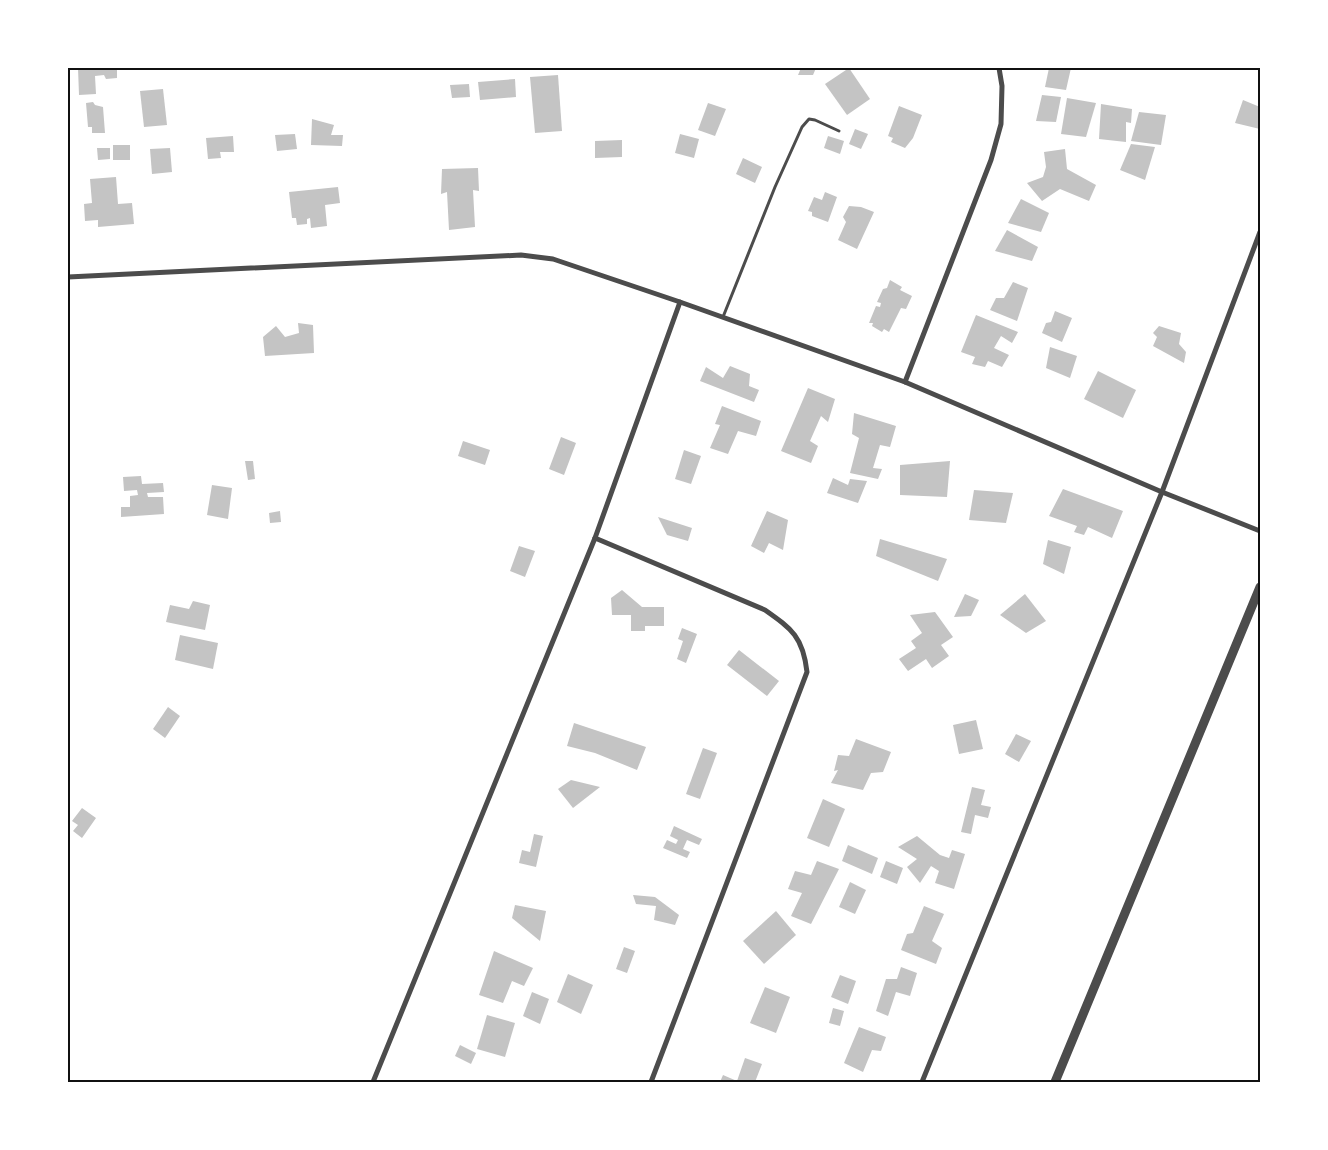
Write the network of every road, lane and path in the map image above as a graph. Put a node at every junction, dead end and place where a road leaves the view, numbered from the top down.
1 (999, 68) edge
2 (839, 131) dead end
3 (1260, 232) edge
4 (68, 277) edge
5 (680, 302) junction
6 (723, 317) junction
7 (905, 382) junction
8 (1162, 492) junction
9 (1260, 530) edge
10 (595, 538) junction
11 (1260, 588) edge
12 (373, 1082) edge
13 (651, 1082) edge
14 (922, 1082) edge
15 (1055, 1082) edge

1 - 7 street
2 - 6 lane
3 - 8 street
4 - 5 street
5 - 6 street
5 - 10 street
6 - 7 street
7 - 8 street
8 - 9 street
8 - 14 street
10 - 12 street
10 - 13 street
11 - 15 street

